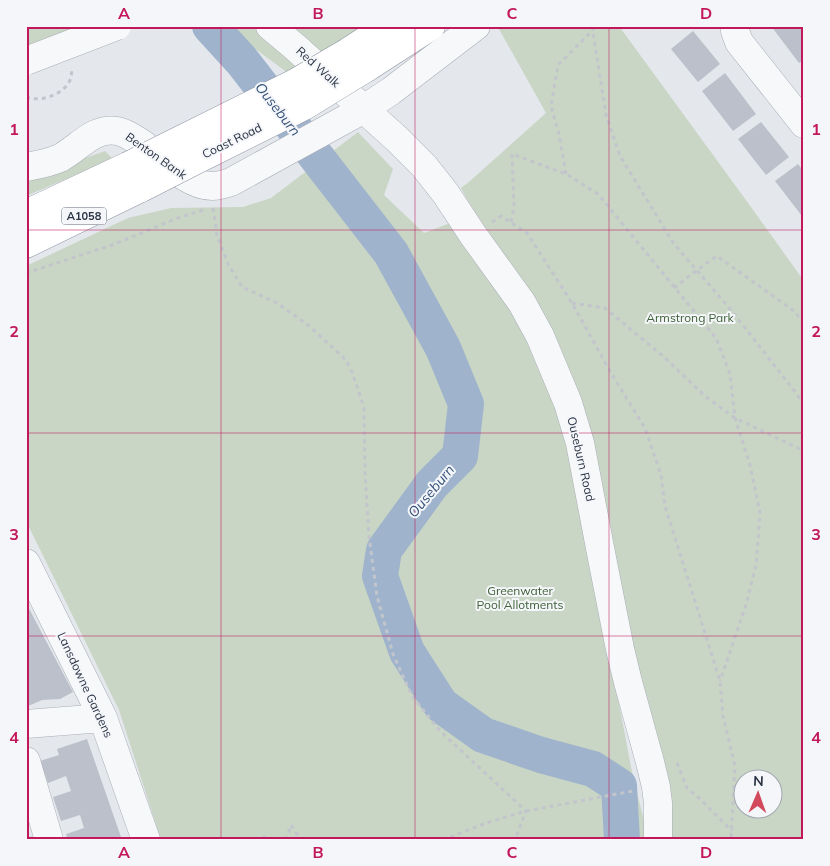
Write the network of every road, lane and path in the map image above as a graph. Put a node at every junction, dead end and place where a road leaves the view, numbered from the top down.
1 (116, 26) edge
2 (270, 26) edge
3 (388, 26) edge
4 (431, 26) edge
5 (476, 26) edge
6 (734, 26) edge
7 (593, 28) edge
8 (357, 60) junction
9 (26, 61) edge
10 (364, 109) junction
11 (804, 124) edge
12 (26, 167) edge
13 (566, 174) junction
14 (135, 177) junction
15 (26, 214) edge
16 (511, 222) junction
17 (473, 235) junction
18 (26, 244) edge
19 (697, 270) junction
20 (26, 273) edge
21 (674, 288) junction
22 (572, 303) junction
23 (804, 323) edge
24 (804, 405) edge
25 (735, 418) junction
26 (804, 452) edge
27 (26, 563) edge
28 (720, 681) junction
29 (104, 718) junction
30 (26, 724) edge
31 (26, 761) edge
32 (640, 790) dead end
33 (699, 798) dead end
34 (33, 808) edge
35 (526, 811) junction
36 (732, 831) junction
37 (49, 840) edge
38 (146, 840) edge
39 (255, 840) edge
40 (266, 840) edge
41 (286, 840) edge
42 (300, 840) edge
43 (443, 840) edge
44 (515, 840) edge
45 (658, 840) edge
46 (731, 840) edge

1 - 9 street, bridge
2 - 10 street, Red Walk
3 - 8 highway, Coast Road / A1058
4 - 8 highway, Coast Road / A1058
5 - 10 street, Benton Bank
6 - 11 street
7 - 13 path
7 - 19 path
8 - 14 highway, Coast Road / A1058, bridge
10 - 12 street, Benton Bank
10 - 17 street, Ouseburn Road
13 - 16 path
13 - 21 path
14 - 15 highway, Coast Road / A1058
14 - 18 highway, Coast Road / A1058
16 - 17 path
16 - 22 path
17 - 45 street, Ouseburn Road
19 - 21 path
19 - 23 path
19 - 24 path
20 - 35 path
21 - 25 path
22 - 25 path
22 - 28 path
25 - 26 path
25 - 28 path
27 - 29 street, Lansdowne Gardens
28 - 36 path
29 - 30 street
29 - 38 street, Lansdowne Gardens
31 - 34 street
32 - 35 path
33 - 36 path
34 - 37 street
35 - 43 path
35 - 44 path
36 - 46 path
39 - 40 path
41 - 42 path

